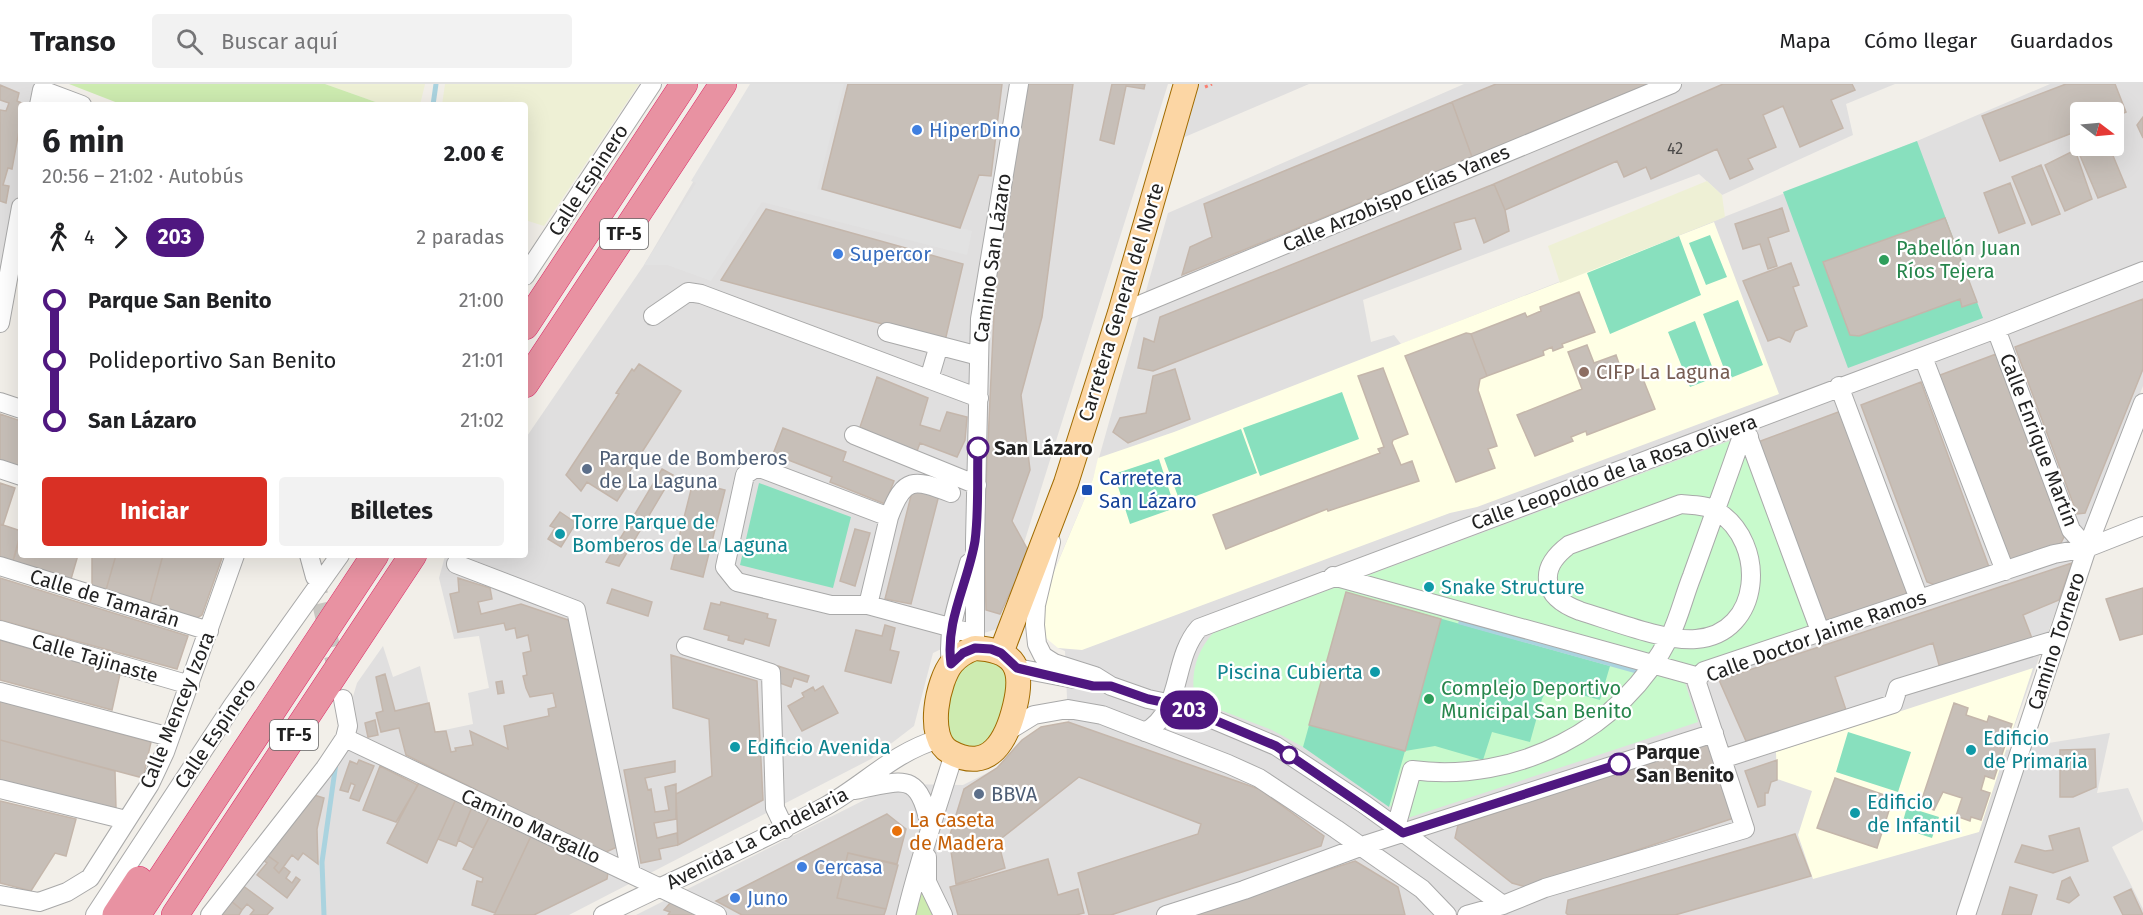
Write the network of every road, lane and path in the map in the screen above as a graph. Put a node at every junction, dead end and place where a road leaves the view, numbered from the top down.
1 (652, 84) edge
2 (684, 84) edge
3 (723, 84) edge
4 (1019, 84) edge
5 (1186, 84) edge
6 (1672, 84) edge
7 (41, 98) edge
8 (64, 102) edge
9 (18, 227) edge
10 (528, 271) edge
11 (2143, 271) edge
12 (10, 280) edge
13 (1120, 314) junction
14 (653, 316) dead end
15 (528, 321) edge
16 (0, 323) edge
17 (1996, 329) junction
18 (887, 332) dead end
19 (934, 345) junction
20 (979, 356) junction
21 (1923, 357) junction
22 (528, 379) edge
23 (929, 379) junction
24 (1839, 386) junction
25 (979, 398) junction
26 (0, 402) edge
27 (2143, 403) edge
28 (18, 409) edge
29 (1746, 430) junction
30 (854, 435) dead end
31 (0, 469) edge
32 (18, 475) edge
33 (977, 485) junction
34 (951, 493) dead end
35 (1716, 510) junction
36 (889, 516) junction
37 (1052, 520) junction
38 (2096, 524) junction
39 (2143, 525) edge
40 (2110, 537) junction
41 (975, 541) junction
42 (2087, 548) junction
43 (234, 558) edge
44 (310, 558) edge
45 (338, 558) edge
46 (373, 558) edge
47 (411, 558) edge
48 (456, 564) dead end
49 (0, 566) edge
50 (2005, 571) junction
51 (1333, 576) junction
52 (315, 577) tunnel mouth
53 (1919, 599) junction
54 (868, 605) junction
55 (0, 630) edge
56 (951, 630) junction
57 (209, 631) junction
58 (1820, 631) junction
59 (1670, 636) junction
60 (2055, 640) junction
61 (975, 641) junction
62 (686, 645) dead end
63 (1009, 661) junction
64 (951, 664) junction
65 (1652, 664) junction
66 (1699, 677) junction
67 (190, 685) junction
68 (1111, 686) junction
69 (0, 692) edge
70 (343, 699) dead end
71 (1171, 704) junction
72 (1008, 731) junction
73 (1144, 732) junction
74 (1714, 733) junction
75 (170, 737) junction
76 (345, 738) junction
77 (947, 747) junction
78 (1722, 759) junction
79 (0, 789) edge
80 (855, 790) junction
81 (205, 814) junction
82 (126, 820) junction
83 (784, 829) junction
84 (1399, 830) junction
85 (929, 837) junction
86 (1361, 847) junction
87 (630, 873) junction
88 (661, 886) junction
89 (0, 895) edge
90 (1503, 905) junction
91 (95, 915) edge
92 (116, 915) edge
93 (137, 915) edge
94 (175, 915) edge
95 (210, 915) edge
96 (603, 915) edge
97 (717, 915) edge
98 (906, 915) edge
99 (943, 915) edge
100 (1166, 915) edge
101 (1447, 915) edge
102 (1467, 915) edge
103 (1966, 915) edge

1 - 10 street, Calle Espinero
2 - 15 highway, TF-5
3 - 22 highway, TF-5
4 - 20 street, Camino San Lázaro
5 - 13 main road, Carretera General del Norte
6 - 13 street, Calle Arzobispo Elías Yanes
7 - 8 street
9 - 12 street
11 - 17 street, Calle Leopoldo de la Rosa Olivera
12 - 16 street
13 - 37 main road, Carretera General del Norte
14 - 23 street
17 - 21 street, Calle Leopoldo de la Rosa Olivera
17 - 42 street, Calle Enrique Martín
18 - 19 street
19 - 20 street
19 - 23 street
20 - 25 street, Camino San Lázaro
21 - 24 street, Calle Leopoldo de la Rosa Olivera
21 - 50 street
23 - 25 street
24 - 29 street, Calle Leopoldo de la Rosa Olivera
24 - 53 street
25 - 33 street, Camino San Lázaro
26 - 28 street
27 - 38 street, Camino Tornero
29 - 35 street
29 - 51 street, Calle Leopoldo de la Rosa Olivera
29 - 58 street
30 - 33 street
31 - 32 street
33 - 41 street, Camino San Lázaro
34 - 36 street
35 - 59 street
35 - 59 street
35 - 59 street
36 - 54 street
36 - 54 street
37 - 63 main road, Carretera General del Norte
37 - 68 street
38 - 40 street
38 - 42 street, Camino Tornero
39 - 40 street, Calle Doctor Jaime Ramos
40 - 42 street, Calle Doctor Jaime Ramos
41 - 56 street, Camino San Lázaro
41 - 61 street, Camino San Lázaro
42 - 50 street, Calle Doctor Jaime Ramos
42 - 60 street, Camino Tornero
43 - 57 street, Calle Mencey Izora
44 - 52 street
45 - 91 street, Calle Espinero
46 - 81 highway, TF-5
47 - 94 highway, TF-5
48 - 87 street
49 - 57 street, Calle de Tamarán
50 - 53 street, Calle Doctor Jaime Ramos
51 - 65 street
51 - 71 street, Calle Leopoldo de la Rosa Olivera
53 - 58 street, Calle Doctor Jaime Ramos
54 - 56 street
55 - 67 street, Calle Tajinaste
56 - 61 street
56 - 64 street, Camino San Lázaro
57 - 67 street, Calle Mencey Izora
58 - 66 street, Calle Doctor Jaime Ramos
59 - 65 street
60 - 78 street
60 - 103 street, Camino Tornero
61 - 63 main road
61 - 64 main road
62 - 83 street
63 - 68 street
63 - 72 main road
64 - 77 main road
65 - 66 street
65 - 84 street
66 - 74 street, Calle Doctor Jaime Ramos
67 - 75 street, Calle Mencey Izora
68 - 71 street
69 - 75 street
70 - 76 street
71 - 73 street, Calle Leopoldo de la Rosa Olivera
71 - 84 street
72 - 73 street
72 - 77 main road
73 - 86 street
74 - 78 street, Calle Doctor Jaime Ramos
74 - 84 street
75 - 82 street, Calle Mencey Izora
76 - 87 street, Camino Margallo
76 - 95 street
77 - 80 street, Avenida La Candelaria
77 - 85 street
78 - 90 street, Calle Doctor Jaime Ramos
79 - 82 street
80 - 83 street, Avenida La Candelaria
80 - 85 street
81 - 92 highway
81 - 93 highway, TF-5
82 - 89 street, Calle Mencey Izora
83 - 88 street, Avenida La Candelaria
84 - 86 street
84 - 90 street
85 - 98 street
85 - 99 street
86 - 100 street
86 - 101 street
87 - 88 street, Camino Margallo
88 - 96 street, Avenida La Candelaria
88 - 97 street, Camino Margallo
90 - 102 street

